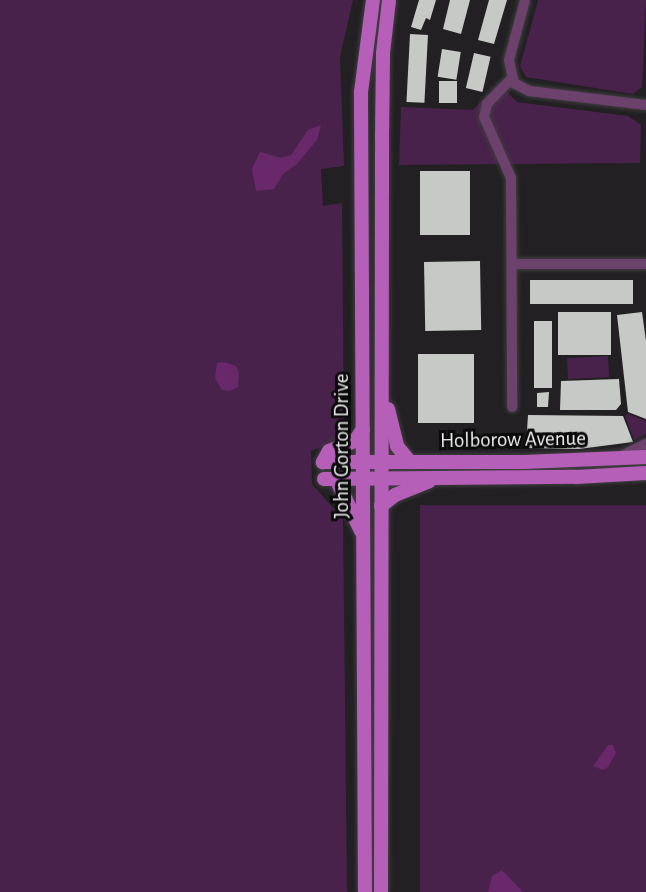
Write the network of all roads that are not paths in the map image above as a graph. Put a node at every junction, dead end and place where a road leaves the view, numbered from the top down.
1 (373, 0) edge
2 (389, 0) edge
3 (525, 0) edge
4 (383, 53) junction
5 (511, 79) junction
6 (646, 105) edge
7 (362, 186) junction
8 (512, 264) junction
9 (646, 264) edge
10 (381, 345) junction
11 (512, 407) dead end
12 (363, 429) junction
13 (646, 444) edge
14 (646, 457) edge
15 (613, 459) junction
16 (380, 461) junction
17 (409, 461) junction
18 (363, 462) junction
19 (645, 474) edge
20 (437, 478) junction
21 (363, 479) junction
22 (381, 479) junction
23 (381, 506) junction
24 (363, 539) junction
25 (365, 892) edge
26 (381, 892) edge

1 - 7 main road, John Gorton Drive
2 - 4 main road, John Gorton Drive
3 - 5 street
4 - 7 main road
4 - 10 main road, John Gorton Drive
5 - 6 street
5 - 8 street
7 - 12 main road, John Gorton Drive
8 - 9 street
8 - 11 street
10 - 16 main road, John Gorton Drive
10 - 17 main road
12 - 18 main road, John Gorton Drive
12 - 18 main road, Holborow Avenue
13 - 15 street
14 - 15 main road, Holborow Avenue
15 - 17 main road, Holborow Avenue
16 - 17 main road, Holborow Avenue
16 - 18 main road, Holborow Avenue
16 - 22 main road, John Gorton Drive
18 - 21 main road, John Gorton Drive
19 - 20 main road, Holborow Avenue
20 - 22 main road, Holborow Avenue
20 - 23 main road
21 - 22 main road, Holborow Avenue
21 - 24 main road, John Gorton Drive
21 - 24 main road, Holborow Avenue
22 - 23 main road, John Gorton Drive
23 - 26 main road, John Gorton Drive
24 - 25 main road, John Gorton Drive

